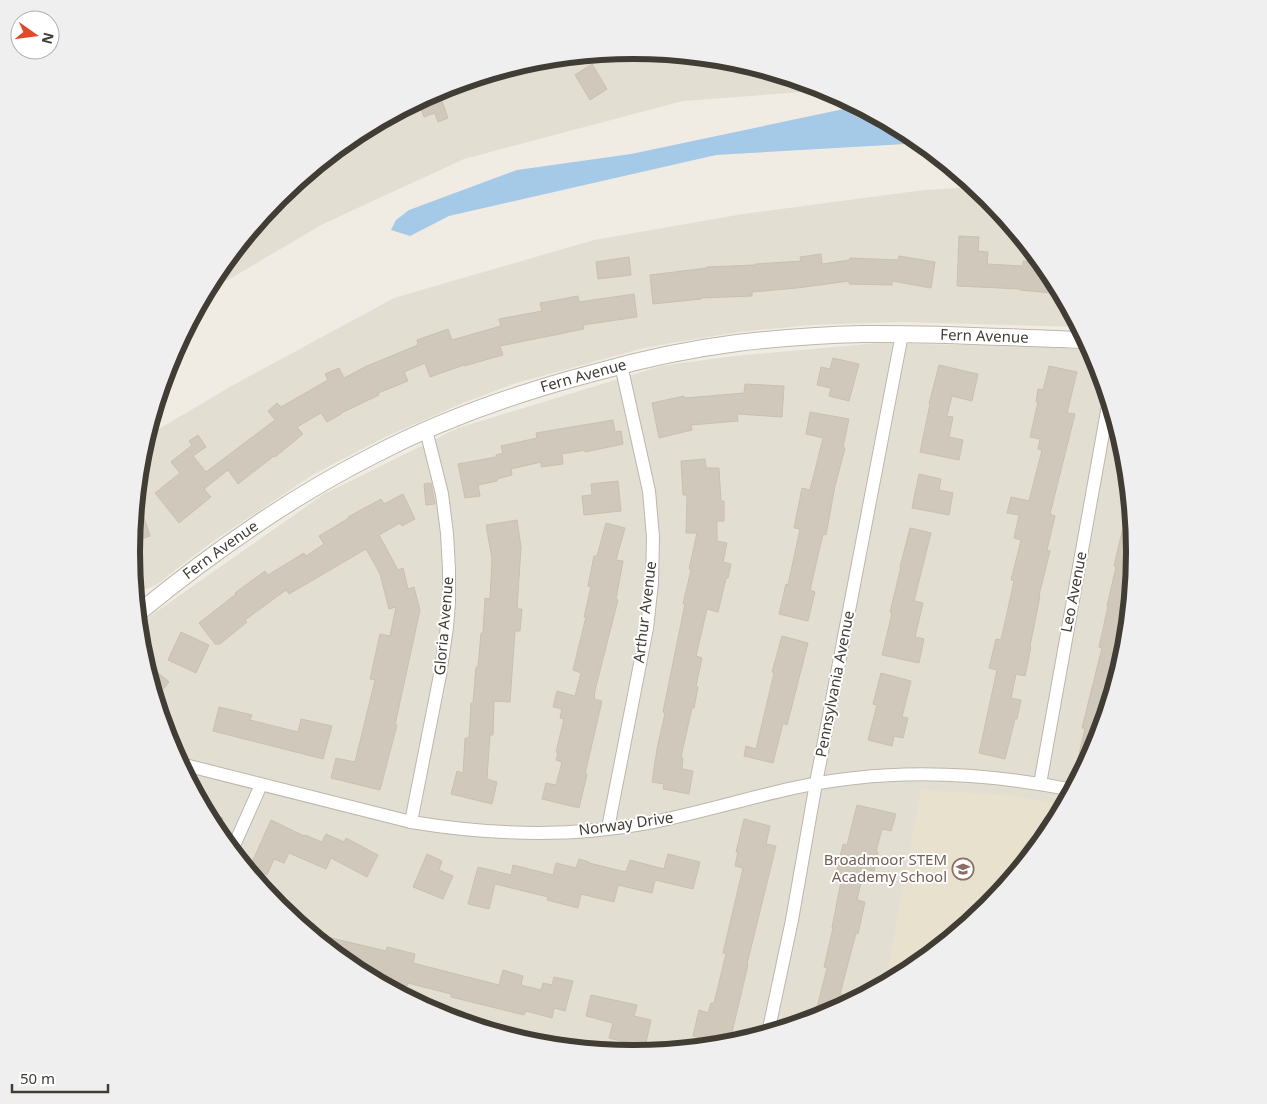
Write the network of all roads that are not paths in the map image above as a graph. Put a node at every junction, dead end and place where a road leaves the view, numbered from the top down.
1 (902, 334) junction
2 (1079, 340) edge
3 (621, 365) junction
4 (1107, 413) edge
5 (426, 430) junction
6 (143, 608) edge
7 (189, 766) edge
8 (816, 783) junction
9 (1040, 784) junction
10 (261, 785) junction
11 (1066, 789) edge
12 (411, 822) junction
13 (608, 828) junction
14 (235, 843) edge
15 (770, 1026) edge

1 - 2 street, Fern Avenue
1 - 3 street, Fern Avenue
1 - 8 street, Pennsylvania Avenue
3 - 5 street, Fern Avenue
3 - 13 street, Arthur Avenue
4 - 9 street, Leo Avenue
5 - 6 street, Fern Avenue
5 - 12 street, Gloria Avenue
7 - 10 street, Norway Drive
8 - 9 street, Norway Drive
8 - 13 street, Norway Drive
8 - 15 street, Pennsylvania Avenue
9 - 11 street, Norway Drive
10 - 12 street, Norway Drive
10 - 14 street
12 - 13 street, Norway Drive

